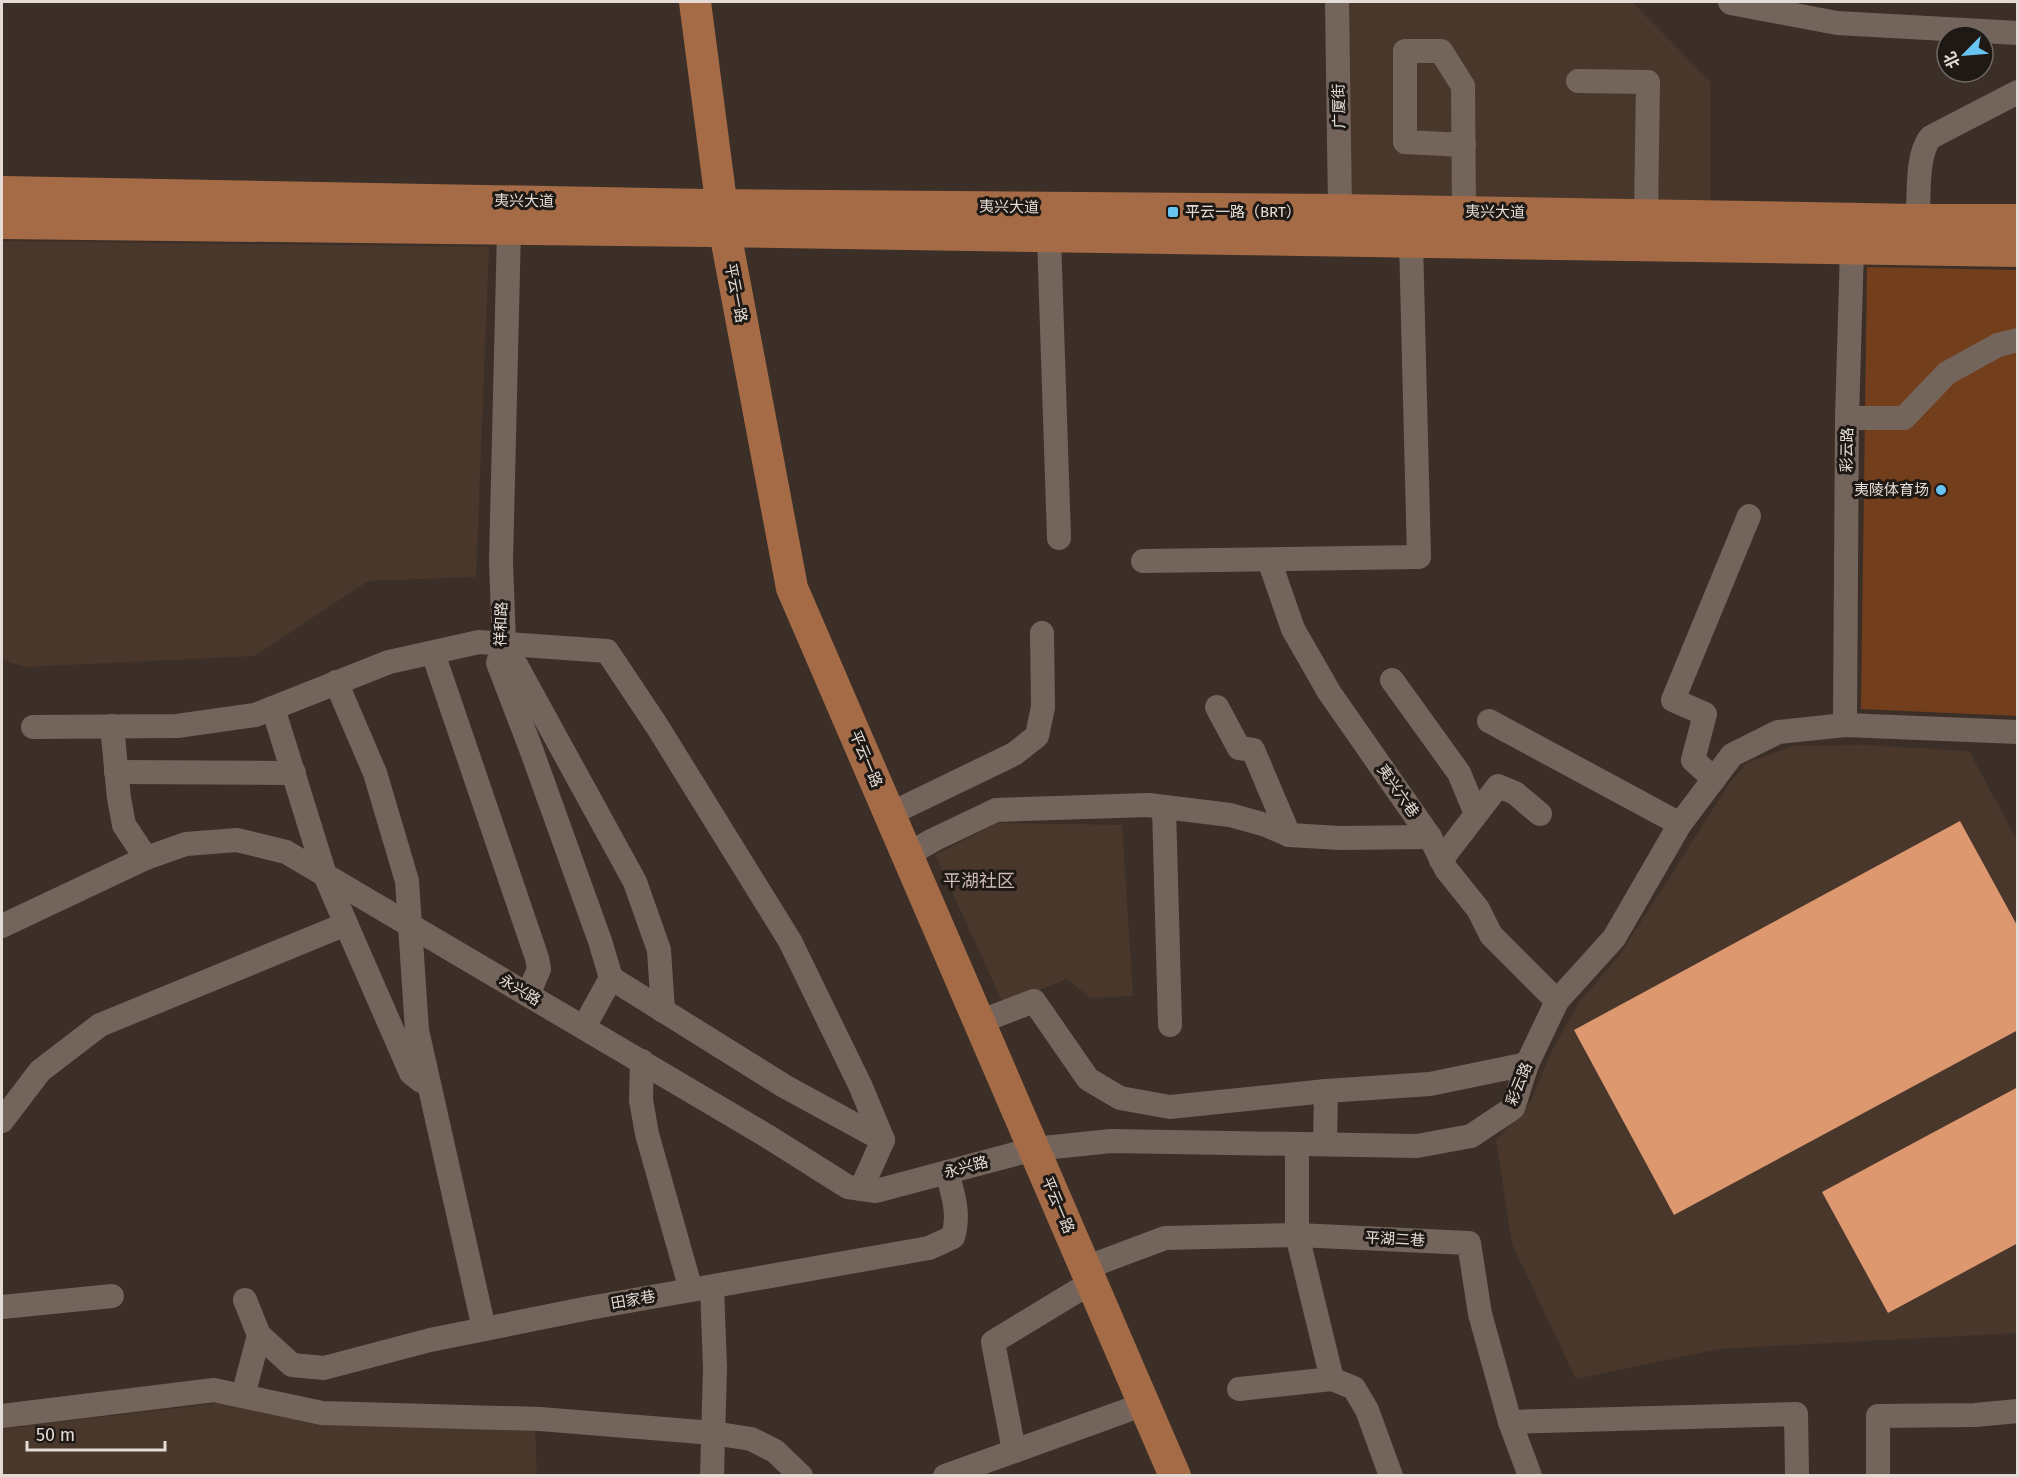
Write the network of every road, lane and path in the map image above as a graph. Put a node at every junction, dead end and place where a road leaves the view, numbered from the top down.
1 (680, 2) edge
2 (695, 2) edge
3 (1337, 2) edge
4 (1730, 2) edge
5 (2018, 33) edge
6 (1578, 81) dead end
7 (2018, 92) edge
8 (1464, 145) dead end
9 (2, 192) edge
10 (1340, 210) junction
11 (1464, 212) junction
12 (1646, 214) junction
13 (715, 218) junction
14 (1918, 220) junction
15 (2018, 220) edge
16 (2, 223) edge
17 (509, 229) junction
18 (1049, 237) junction
19 (1411, 241) junction
20 (1852, 248) junction
21 (2018, 251) edge
22 (2018, 340) edge
23 (1847, 418) junction
24 (1749, 516) dead end
25 (1059, 538) dead end
26 (1269, 560) junction
27 (1143, 561) dead end
28 (1042, 633) dead end
29 (504, 643) junction
30 (433, 654) junction
31 (1392, 680) dead end
32 (336, 682) junction
33 (1217, 707) dead end
34 (273, 708) junction
35 (1489, 721) dead end
36 (1845, 725) junction
37 (112, 726) junction
38 (33, 727) dead end
39 (2018, 732) edge
40 (116, 772) junction
41 (294, 773) junction
42 (1714, 779) junction
43 (1164, 807) junction
44 (890, 814) junction
45 (1476, 814) junction
46 (1540, 814) dead end
47 (1680, 824) junction
48 (1289, 835) junction
49 (1430, 837) junction
50 (908, 855) junction
51 (146, 858) junction
52 (1441, 860) junction
53 (325, 874) junction
54 (346, 924) junction
55 (410, 924) junction
56 (2, 926) edge
57 (611, 978) junction
58 (528, 995) junction
59 (1557, 1001) junction
60 (663, 1011) junction
61 (979, 1022) junction
62 (1170, 1025) dead end
63 (584, 1027) junction
64 (642, 1062) junction
65 (1527, 1064) junction
66 (428, 1081) junction
67 (1326, 1091) junction
68 (2, 1121) edge
69 (883, 1140) junction
70 (1297, 1144) junction
71 (1325, 1144) junction
72 (1026, 1151) junction
73 (947, 1172) junction
74 (861, 1189) junction
75 (1297, 1235) junction
76 (1081, 1279) junction
77 (702, 1289) junction
78 (112, 1296) dead end
79 (245, 1300) dead end
80 (2, 1307) edge
81 (483, 1329) junction
82 (259, 1335) junction
83 (1332, 1379) junction
84 (1239, 1389) dead end
85 (243, 1396) junction
86 (1128, 1410) junction
87 (2018, 1412) edge
88 (2, 1416) edge
89 (1510, 1422) junction
90 (713, 1433) junction
91 (1014, 1451) junction
92 (712, 1476) edge
93 (801, 1476) edge
94 (945, 1476) edge
95 (1155, 1476) edge
96 (1175, 1476) edge
97 (1391, 1476) edge
98 (1530, 1476) edge
99 (1797, 1476) edge
100 (1878, 1476) edge

1 - 13 main road, 平云一路
2 - 13 main road, 平云一路
3 - 10 street, 广厦街
4 - 5 street
6 - 12 street
7 - 14 street
8 - 11 street
9 - 13 main road, 夷兴大道
10 - 11 main road, 夷兴大道
10 - 13 main road, 夷兴大道
11 - 12 main road, 夷兴大道
12 - 14 main road, 夷兴大道
13 - 17 main road, 夷兴大道
13 - 18 main road, 夷兴大道
13 - 44 main road, 平云一路
13 - 72 main road, 平云一路
14 - 15 main road, 夷兴大道
16 - 17 main road, 夷兴大道
17 - 29 street, 祥和路
18 - 19 main road, 夷兴大道
18 - 25 street
19 - 20 main road, 夷兴大道
19 - 26 street
20 - 21 main road, 夷兴大道
20 - 23 street, 彩云路
22 - 23 street
23 - 36 street, 彩云路
24 - 42 street
26 - 27 street
26 - 49 street, 夷兴六巷
28 - 44 street
29 - 30 street
29 - 57 street, 祥和路
29 - 60 street
29 - 69 street
30 - 32 street
30 - 58 street
31 - 45 street
32 - 34 street
32 - 55 street
33 - 48 street
34 - 37 street
34 - 41 street
35 - 47 street
36 - 39 street, 彩云路
36 - 42 street, 彩云路
37 - 38 street
37 - 40 street
40 - 41 street
40 - 51 street
41 - 53 street
42 - 47 street, 彩云路
43 - 48 street
43 - 50 street
43 - 62 street
44 - 50 main road, 平云一路
45 - 46 street
45 - 52 street
47 - 59 street, 彩云路
48 - 49 street
49 - 52 street, 夷兴六巷
50 - 61 main road, 平云一路
51 - 53 street, 永兴路
51 - 56 street, 永兴路
52 - 59 street, 夷兴六巷
53 - 54 street
53 - 55 street, 永兴路
54 - 66 street
54 - 68 street
55 - 58 street, 永兴路
55 - 66 street
57 - 60 street
57 - 63 street
58 - 63 street, 永兴路
59 - 65 street, 彩云路
60 - 69 street
61 - 67 street
61 - 72 main road, 平云一路
63 - 64 street, 永兴路
64 - 74 street, 永兴路
64 - 77 street
65 - 67 street
65 - 71 street, 彩云路
66 - 81 street
67 - 71 street
69 - 74 street
70 - 71 street, 彩云路
70 - 72 street, 彩云路
70 - 75 street
72 - 73 street, 永兴路
72 - 76 main road, 平云一路
73 - 74 street, 永兴路
73 - 77 street, 田家巷
75 - 76 street, 平湖二巷
75 - 83 street
75 - 89 street, 平湖二巷
76 - 86 main road, 平云一路
76 - 91 street, 平湖二巷
76 - 96 main road, 平云一路
77 - 81 street, 田家巷
77 - 90 street
78 - 80 street
79 - 82 street, 田家巷
81 - 82 street, 田家巷
82 - 85 street
83 - 84 street
83 - 97 street
85 - 88 street
85 - 90 street
86 - 91 street
86 - 95 main road, 平云一路
87 - 100 street
89 - 98 street, 平湖二巷
89 - 99 street
90 - 92 street
90 - 93 street
91 - 94 street

